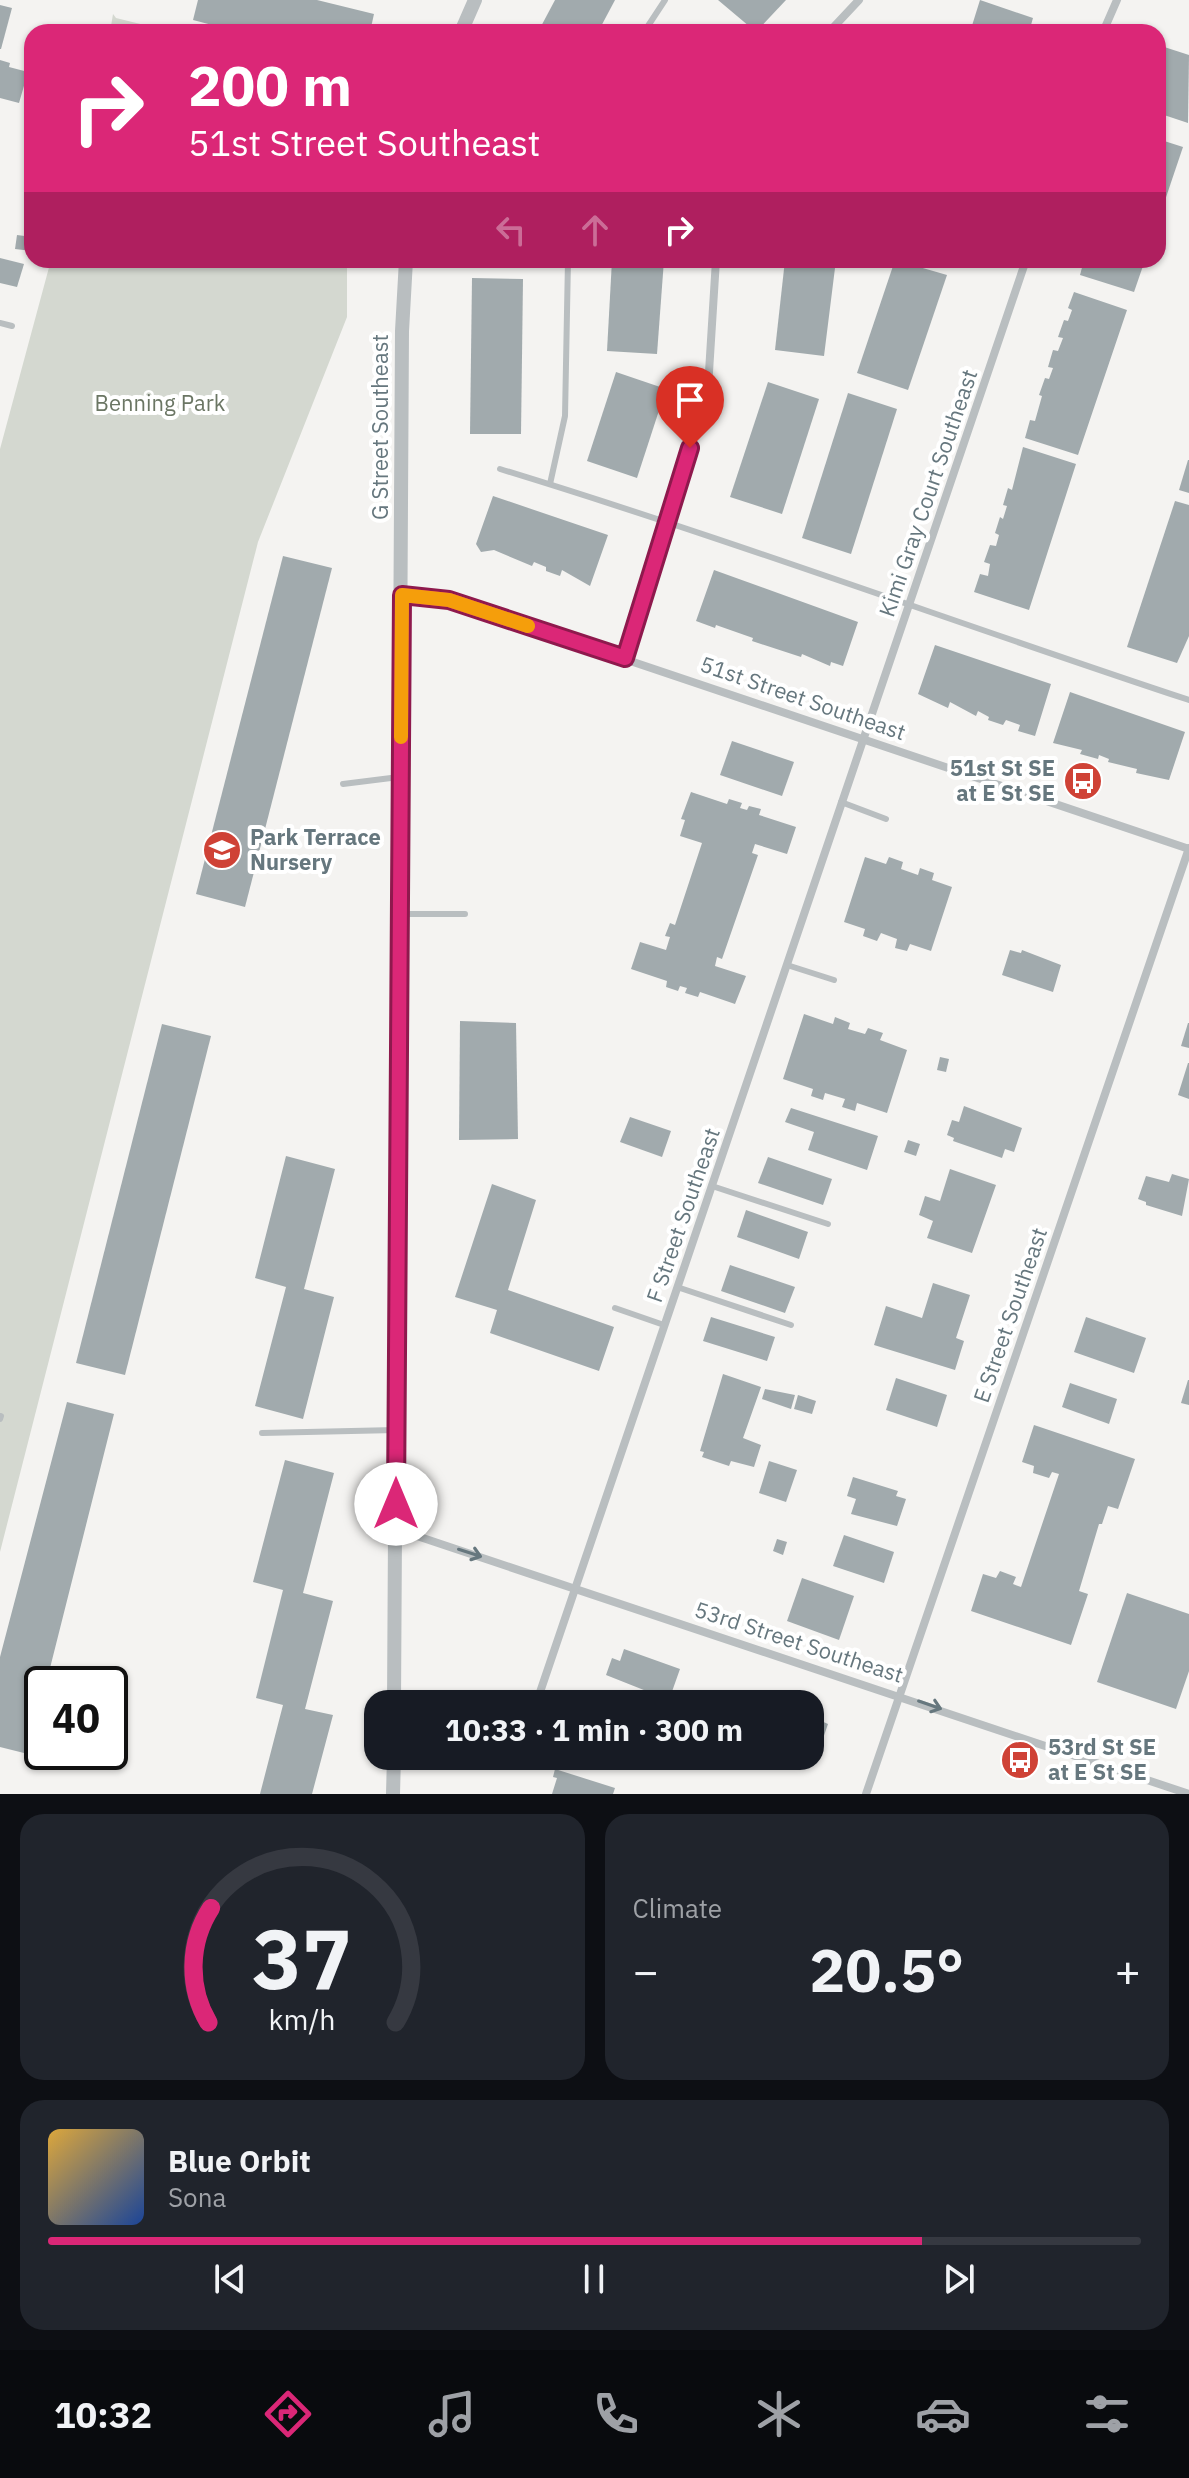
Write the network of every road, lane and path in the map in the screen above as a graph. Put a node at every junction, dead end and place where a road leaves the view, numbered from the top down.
1 (475, 0) edge
2 (665, 0) edge
3 (859, 0) edge
4 (1117, 0) edge
5 (464, 24) edge
6 (649, 24) edge
7 (836, 24) edge
8 (1106, 24) edge
9 (406, 268) edge
10 (568, 268) edge
11 (716, 268) edge
12 (1023, 268) edge
13 (0, 323) edge
14 (12, 326) dead end
15 (500, 469) dead end
16 (550, 484) junction
17 (669, 521) junction
18 (402, 595) junction
19 (908, 607) junction
20 (625, 658) junction
21 (1189, 700) edge
22 (863, 738) junction
23 (401, 777) junction
24 (343, 784) dead end
25 (841, 802) junction
26 (886, 819) dead end
27 (1189, 848) edge
28 (400, 914) junction
29 (465, 914) dead end
30 (787, 965) junction
31 (834, 980) dead end
32 (712, 1186) junction
33 (828, 1224) dead end
34 (677, 1287) junction
35 (615, 1308) dead end
36 (664, 1325) junction
37 (791, 1325) dead end
38 (396, 1430) junction
39 (262, 1433) dead end
40 (396, 1529) junction
41 (574, 1586) junction
42 (394, 1690) edge
43 (541, 1690) edge
44 (899, 1695) junction
45 (394, 1770) edge
46 (393, 1794) edge
47 (866, 1794) edge
48 (1189, 1794) edge

1 - 5 street
2 - 6 lane
3 - 7 street
4 - 8 street
9 - 18 street, G Street Southeast
10 - 16 lane
11 - 17 street
12 - 19 street, Kimi Gray Court Southeast
13 - 14 lane
15 - 16 lane
16 - 17 lane
17 - 19 lane
17 - 20 street
18 - 20 street, 51st Street Southeast
18 - 23 street, G Street Southeast
19 - 21 lane
19 - 22 street, Kimi Gray Court Southeast
20 - 22 street, 51st Street Southeast
22 - 25 street, F Street Southeast
22 - 27 street, 51st Street Southeast
23 - 24 lane
23 - 28 street, G Street Southeast
25 - 26 lane
25 - 30 street, F Street Southeast
27 - 44 street, E Street Southeast
28 - 29 lane
28 - 38 street, G Street Southeast
30 - 31 lane
30 - 32 street, F Street Southeast
32 - 33 lane
32 - 34 street, F Street Southeast
34 - 36 street, F Street Southeast
34 - 37 lane
35 - 36 lane
36 - 41 street, F Street Southeast
38 - 39 lane
38 - 40 street, G Street Southeast
40 -> 41 street, 53rd Street Southeast
40 - 42 street, G Street Southeast
41 - 43 street, F Street Southeast
41 - 44 street, 53rd Street Southeast
44 - 47 street, E Street Southeast
44 -> 48 street, 53rd Street Southeast
45 - 46 street

